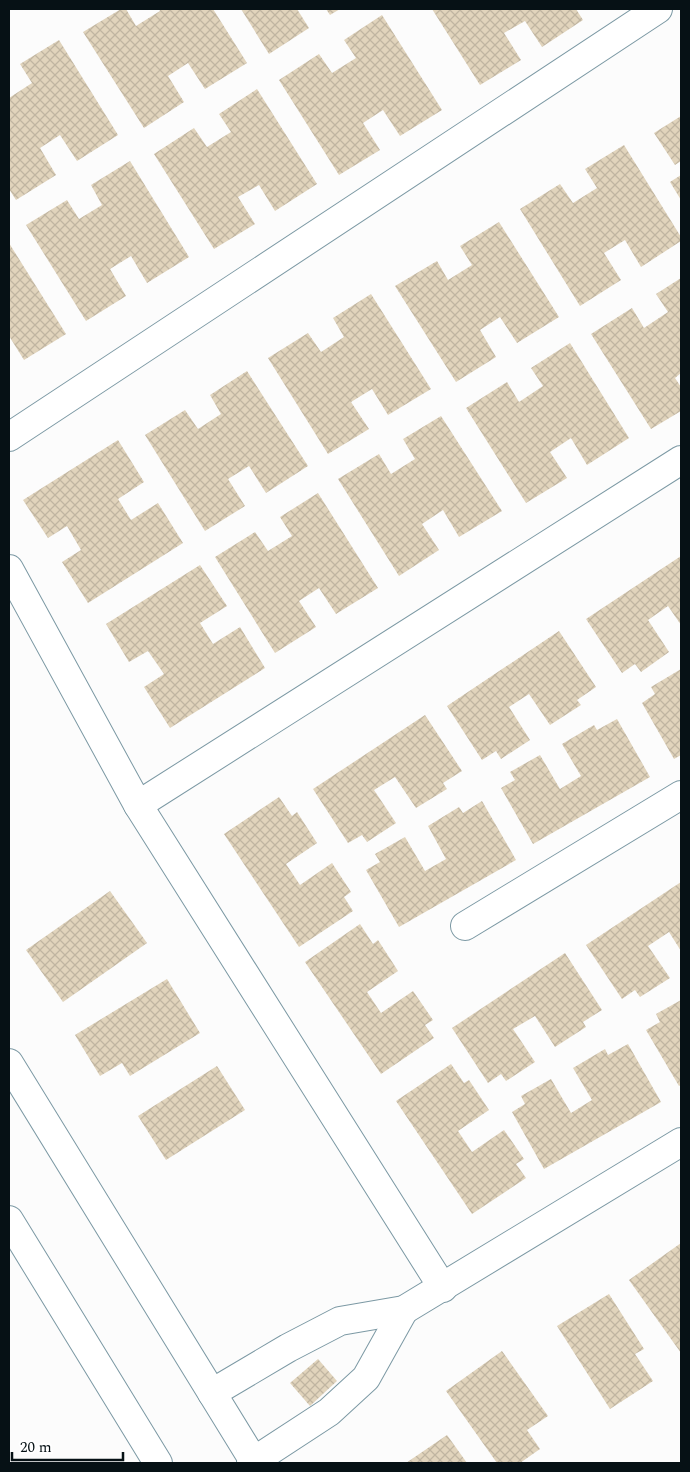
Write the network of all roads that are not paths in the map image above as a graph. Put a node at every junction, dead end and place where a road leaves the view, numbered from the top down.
1 (658, 9) edge
2 (9, 437) edge
3 (681, 460) edge
4 (9, 568) edge
5 (681, 794) edge
6 (138, 805) junction
7 (465, 926) dead end
8 (9, 1063) edge
9 (681, 1142) edge
10 (9, 1220) edge
11 (19, 1259) edge
12 (443, 1288) junction
13 (404, 1310) junction
14 (212, 1393) junction
15 (158, 1463) edge
16 (253, 1463) edge

1 - 2 street
3 - 6 street
4 - 6 street
5 - 7 street
6 - 12 street
8 - 14 street
9 - 12 street
10 - 11 street
11 - 15 street
12 - 13 street
13 - 14 street
13 - 16 street
14 - 16 street

